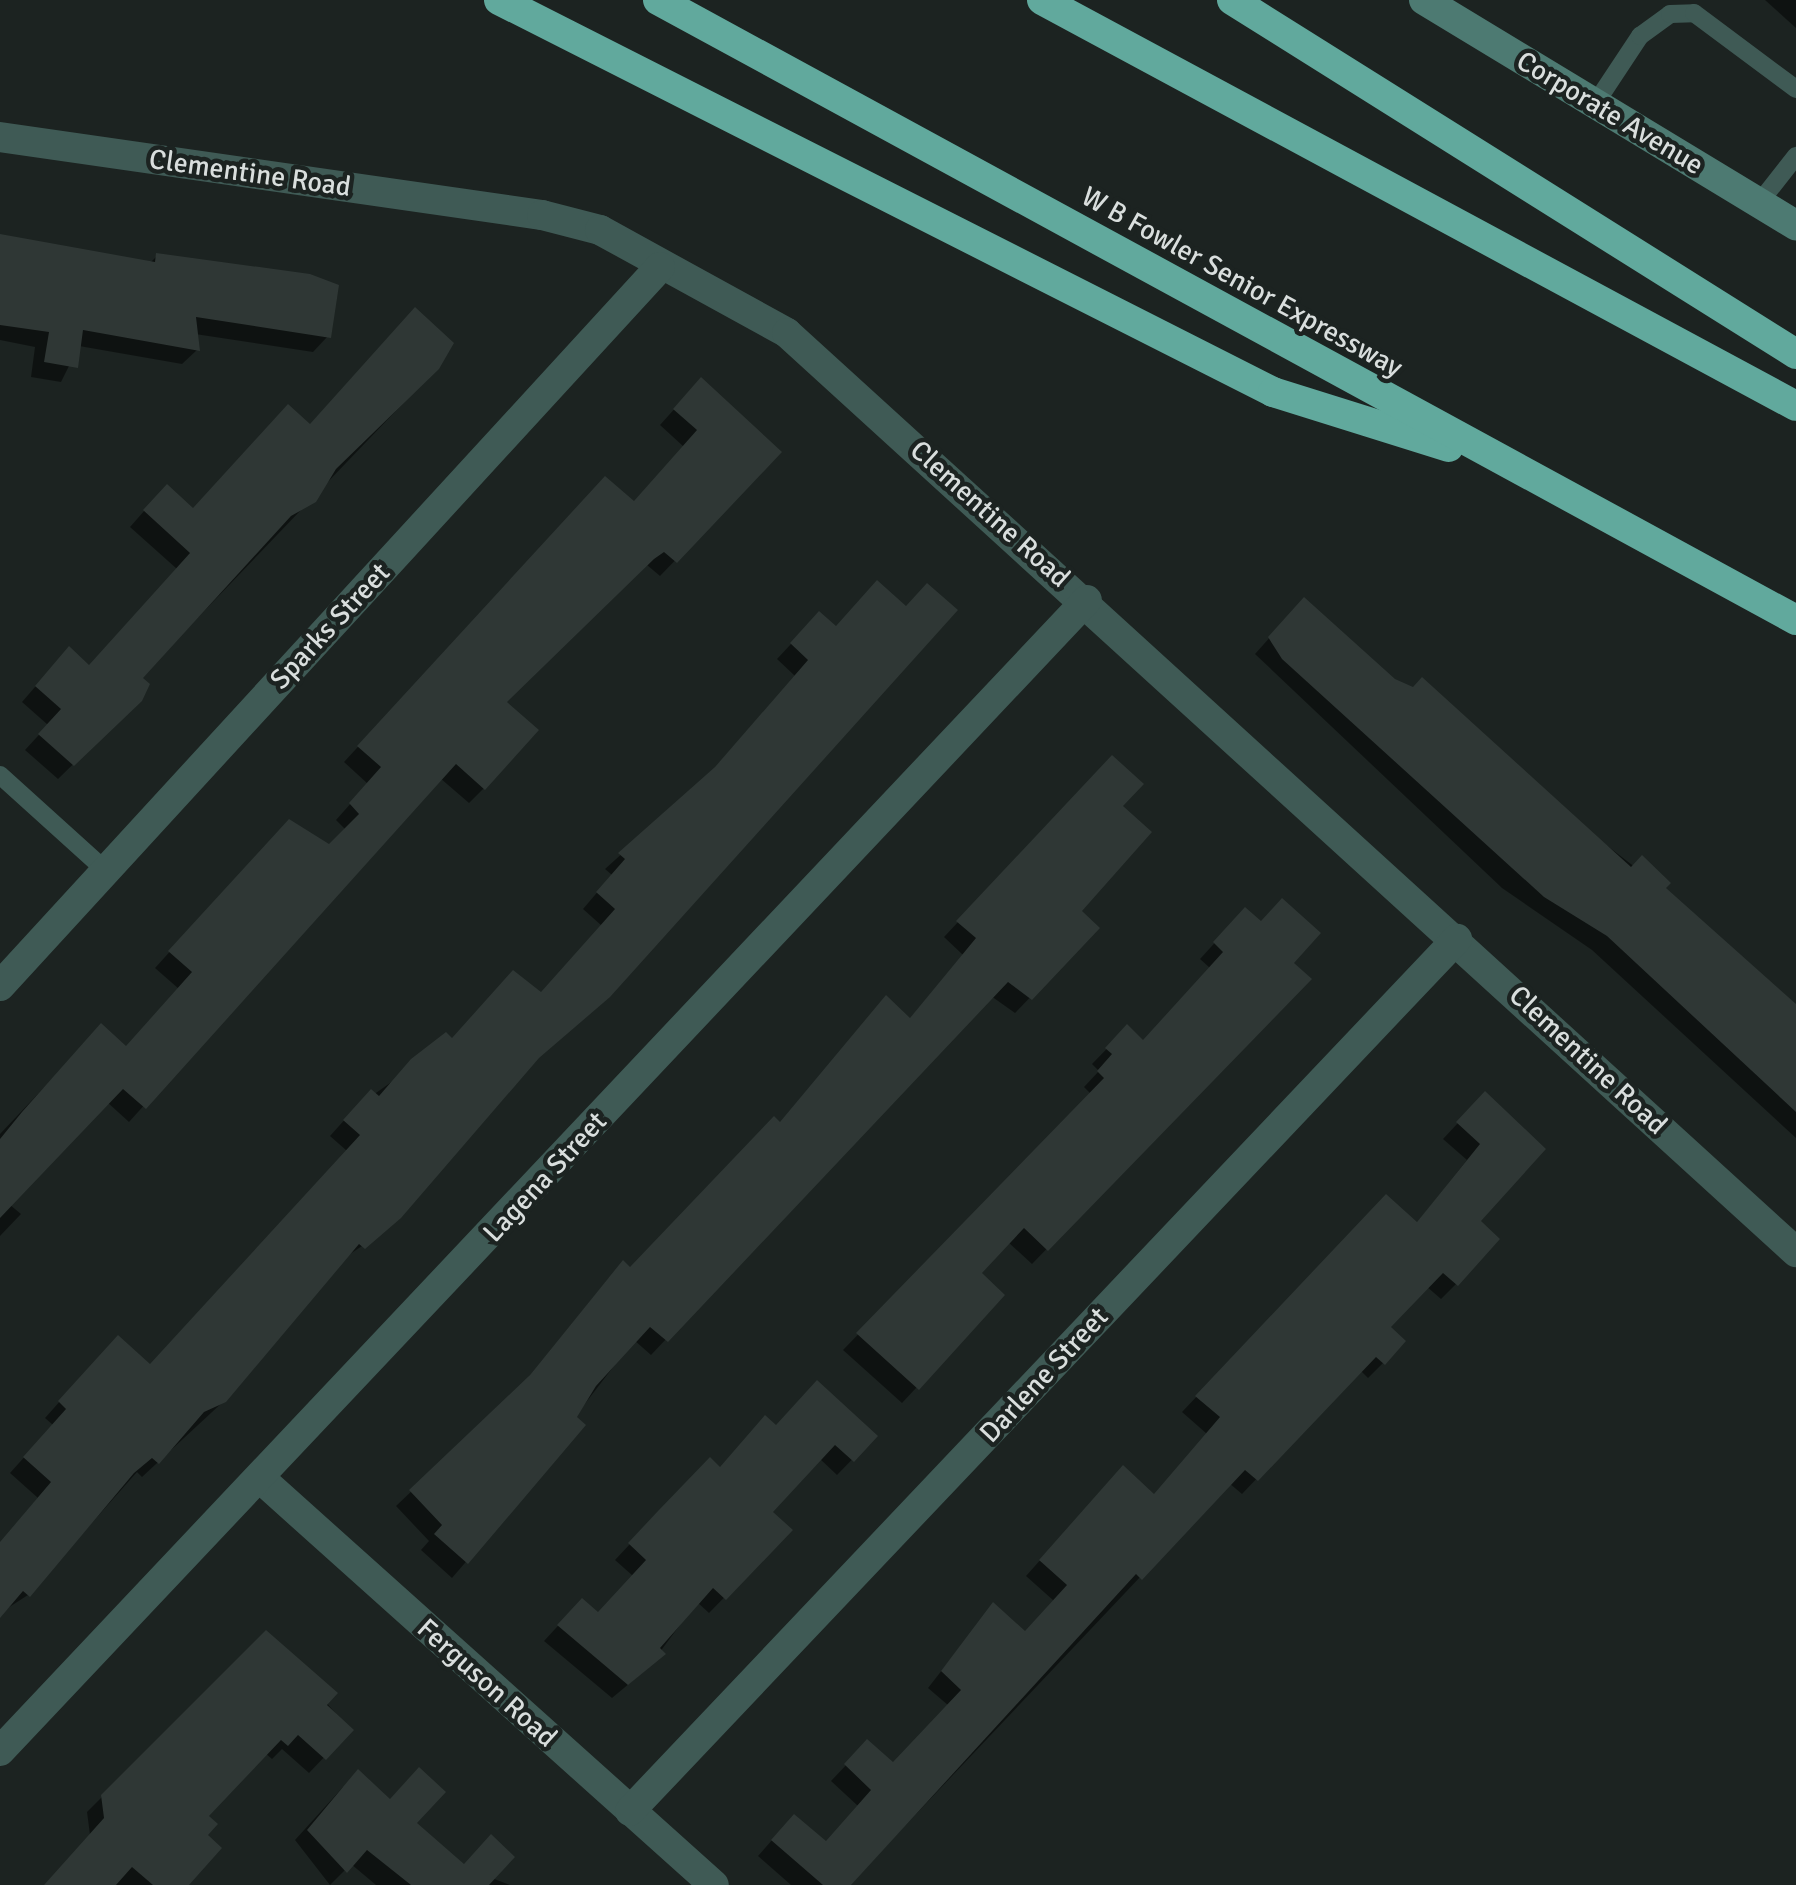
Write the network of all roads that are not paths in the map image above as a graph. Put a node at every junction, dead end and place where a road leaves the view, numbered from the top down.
1 (499, 0) edge
2 (658, 0) edge
3 (1042, 0) edge
4 (1232, 0) edge
5 (1424, 0) edge
6 (1796, 88) edge
7 (1595, 104) junction
8 (0, 137) edge
9 (1796, 156) edge
10 (1759, 203) junction
11 (1796, 225) edge
12 (660, 267) junction
13 (1796, 354) edge
14 (1796, 406) edge
15 (1516, 468) junction
16 (1087, 600) junction
17 (1796, 620) edge
18 (0, 775) edge
19 (106, 870) junction
20 (1457, 939) junction
21 (0, 986) edge
22 (1796, 1252) edge
23 (261, 1479) junction
24 (0, 1751) edge
25 (630, 1811) junction
26 (714, 1885) edge

1 - 15 highway
2 - 15 highway, W B Fowler Senior Expressway
3 - 14 highway
4 - 13 highway
5 - 7 street, Corporate Avenue
6 - 7 lane
7 - 10 street, Corporate Avenue
8 - 12 street, Clementine Road
9 - 10 lane
10 - 11 street, Corporate Avenue
12 - 16 street, Clementine Road
12 - 19 street, Sparks Street
15 - 17 highway, W B Fowler Senior Expressway
16 - 20 street, Clementine Road
16 - 23 street, Lagena Street
18 - 19 lane
19 - 21 street, Sparks Street
20 - 22 street, Clementine Road
20 - 25 street, Darlene Street
23 - 24 street, Lagena Street
23 - 25 street, Ferguson Road
25 - 26 street, Ferguson Road

